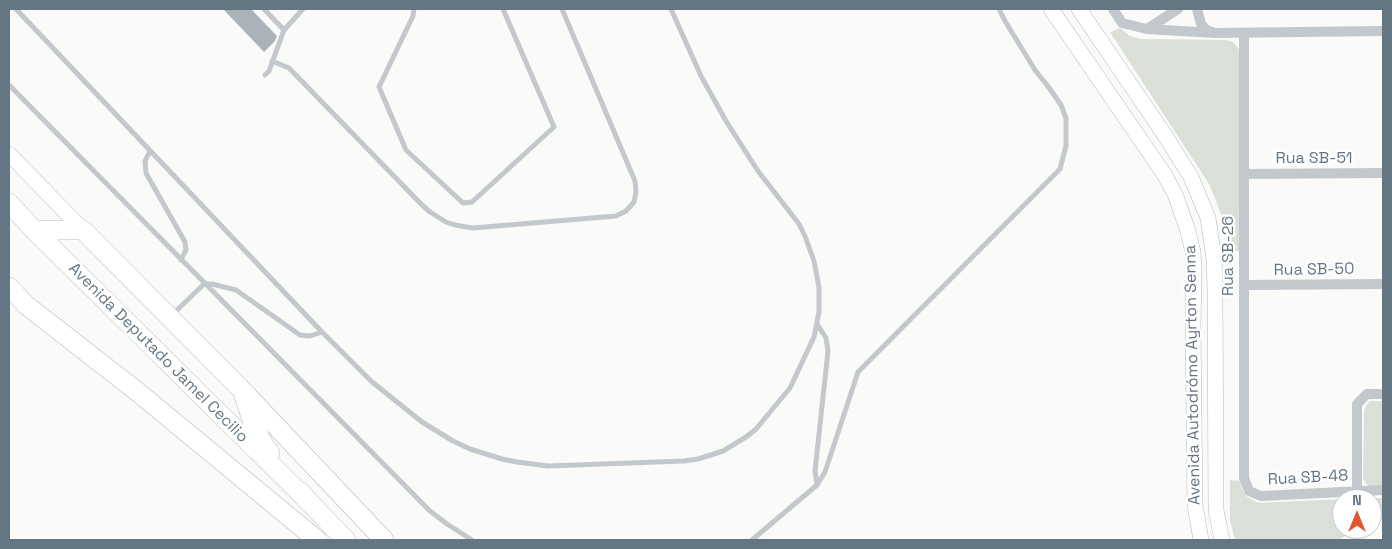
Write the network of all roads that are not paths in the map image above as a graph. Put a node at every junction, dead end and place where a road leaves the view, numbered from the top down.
1 (16, 9) edge
2 (264, 9) edge
3 (303, 9) edge
4 (414, 9) edge
5 (503, 9) edge
6 (562, 9) edge
7 (672, 9) edge
8 (999, 9) edge
9 (1051, 9) edge
10 (1079, 9) edge
11 (1112, 9) edge
12 (1178, 9) edge
13 (1197, 9) edge
14 (1147, 29) junction
15 (284, 30) junction
16 (1383, 32) edge
17 (1215, 33) junction
18 (1244, 33) junction
19 (272, 61) junction
20 (265, 75) dead end
21 (9, 85) edge
22 (150, 151) junction
23 (9, 154) edge
24 (1383, 173) edge
25 (1244, 174) junction
26 (9, 203) edge
27 (34, 230) junction
28 (83, 230) junction
29 (181, 260) junction
30 (204, 284) junction
31 (1383, 284) edge
32 (1244, 285) junction
33 (9, 287) edge
34 (170, 317) junction
35 (817, 324) junction
36 (322, 332) junction
37 (240, 388) junction
38 (1383, 394) edge
39 (1244, 478) joint
40 (817, 485) junction
41 (1357, 489) edge
42 (1332, 492) edge
43 (309, 502) junction
44 (317, 540) edge
45 (346, 540) edge
46 (384, 540) edge
47 (472, 540) edge
48 (752, 540) edge
49 (1201, 540) edge
50 (1222, 540) edge

1 - 22 lane
2 - 15 lane
3 - 15 lane
4 - 5 lane
6 - 19 lane
7 - 35 lane
8 - 40 lane
9 - 49 street, Avenida Autodrómo Ayrton Senna
10 - 50 street, Avenida Autodrómo Ayrton Senna
11 - 14 street
12 - 14 street
13 - 17 street
14 - 17 street
15 - 19 lane
16 - 18 street
17 - 18 street
18 - 25 street, Rua SB-26
19 - 20 lane
21 - 29 lane
22 - 29 lane
22 - 36 lane
23 - 28 street
24 - 25 street, Rua SB-51
25 - 32 street, Rua SB-26
26 - 27 highway, Avenida Deputado Jamel Cecilio
27 - 28 highway
27 - 43 highway, Avenida Deputado Jamel Cecilio
28 - 34 highway
29 - 30 lane
30 - 34 lane
30 - 36 lane
30 - 47 lane
31 - 32 street, Rua SB-50
32 - 39 street, Rua SB-26
33 - 44 highway
34 - 37 highway
35 - 36 lane
35 - 40 lane
37 - 43 highway
37 - 46 highway
38 - 41 street
39 - 42 street, Rua SB-48
40 - 48 lane
43 - 45 highway

